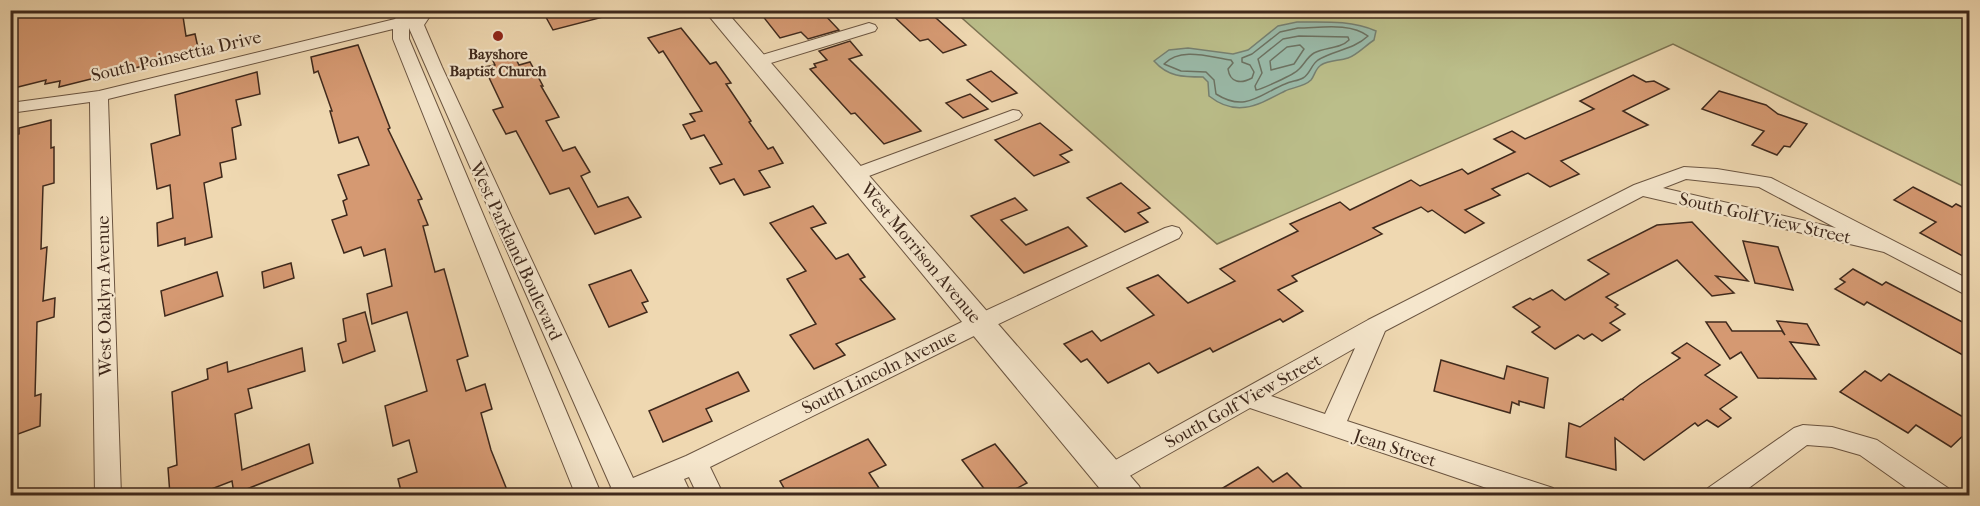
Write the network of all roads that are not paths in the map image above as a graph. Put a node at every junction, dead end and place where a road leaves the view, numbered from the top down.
1 (714, 10) edge
2 (414, 15) edge
3 (869, 28) dead end
4 (758, 62) junction
5 (99, 96) junction
6 (10, 108) edge
7 (1013, 116) dead end
8 (854, 175) junction
9 (1641, 189) junction
10 (1172, 233) dead end
11 (1890, 247) junction
12 (1970, 290) edge
13 (981, 323) junction
14 (1376, 326) junction
15 (1247, 398) junction
16 (1332, 427) junction
17 (694, 462) junction
18 (1110, 475) junction
19 (674, 485) edge
20 (622, 494) edge
21 (108, 495) edge
22 (589, 495) edge
23 (711, 495) edge
24 (1127, 495) edge
25 (1544, 495) edge
26 (1717, 495) edge
27 (1939, 495) edge

1 - 4 street, West Morrison Avenue
2 - 5 street, South Poinsettia Drive
2 - 20 street, West Parkland Boulevard
2 - 22 street, West Parkland Boulevard
3 - 4 street
4 - 8 street, West Morrison Avenue
5 - 6 street, South Poinsettia Drive
5 - 21 street, West Oaklyn Avenue
7 - 8 street
8 - 13 street, West Morrison Avenue
9 - 11 street, South Golf View Street
9 - 11 street, South Golf View Street
9 - 14 street, South Golf View Street
10 - 13 street, South Lincoln Avenue
11 - 12 street, South Golf View Street
13 - 17 street, South Lincoln Avenue
13 - 18 street, West Morrison Avenue
14 - 15 street, South Golf View Street
14 - 16 street
15 - 16 street, Jean Street
15 - 18 street, South Golf View Street
16 - 25 street, Jean Street
17 - 19 street, South Lincoln Avenue
17 - 23 street
18 - 24 street, West Morrison Avenue
19 - 20 street, South Lincoln Avenue
26 - 27 street

